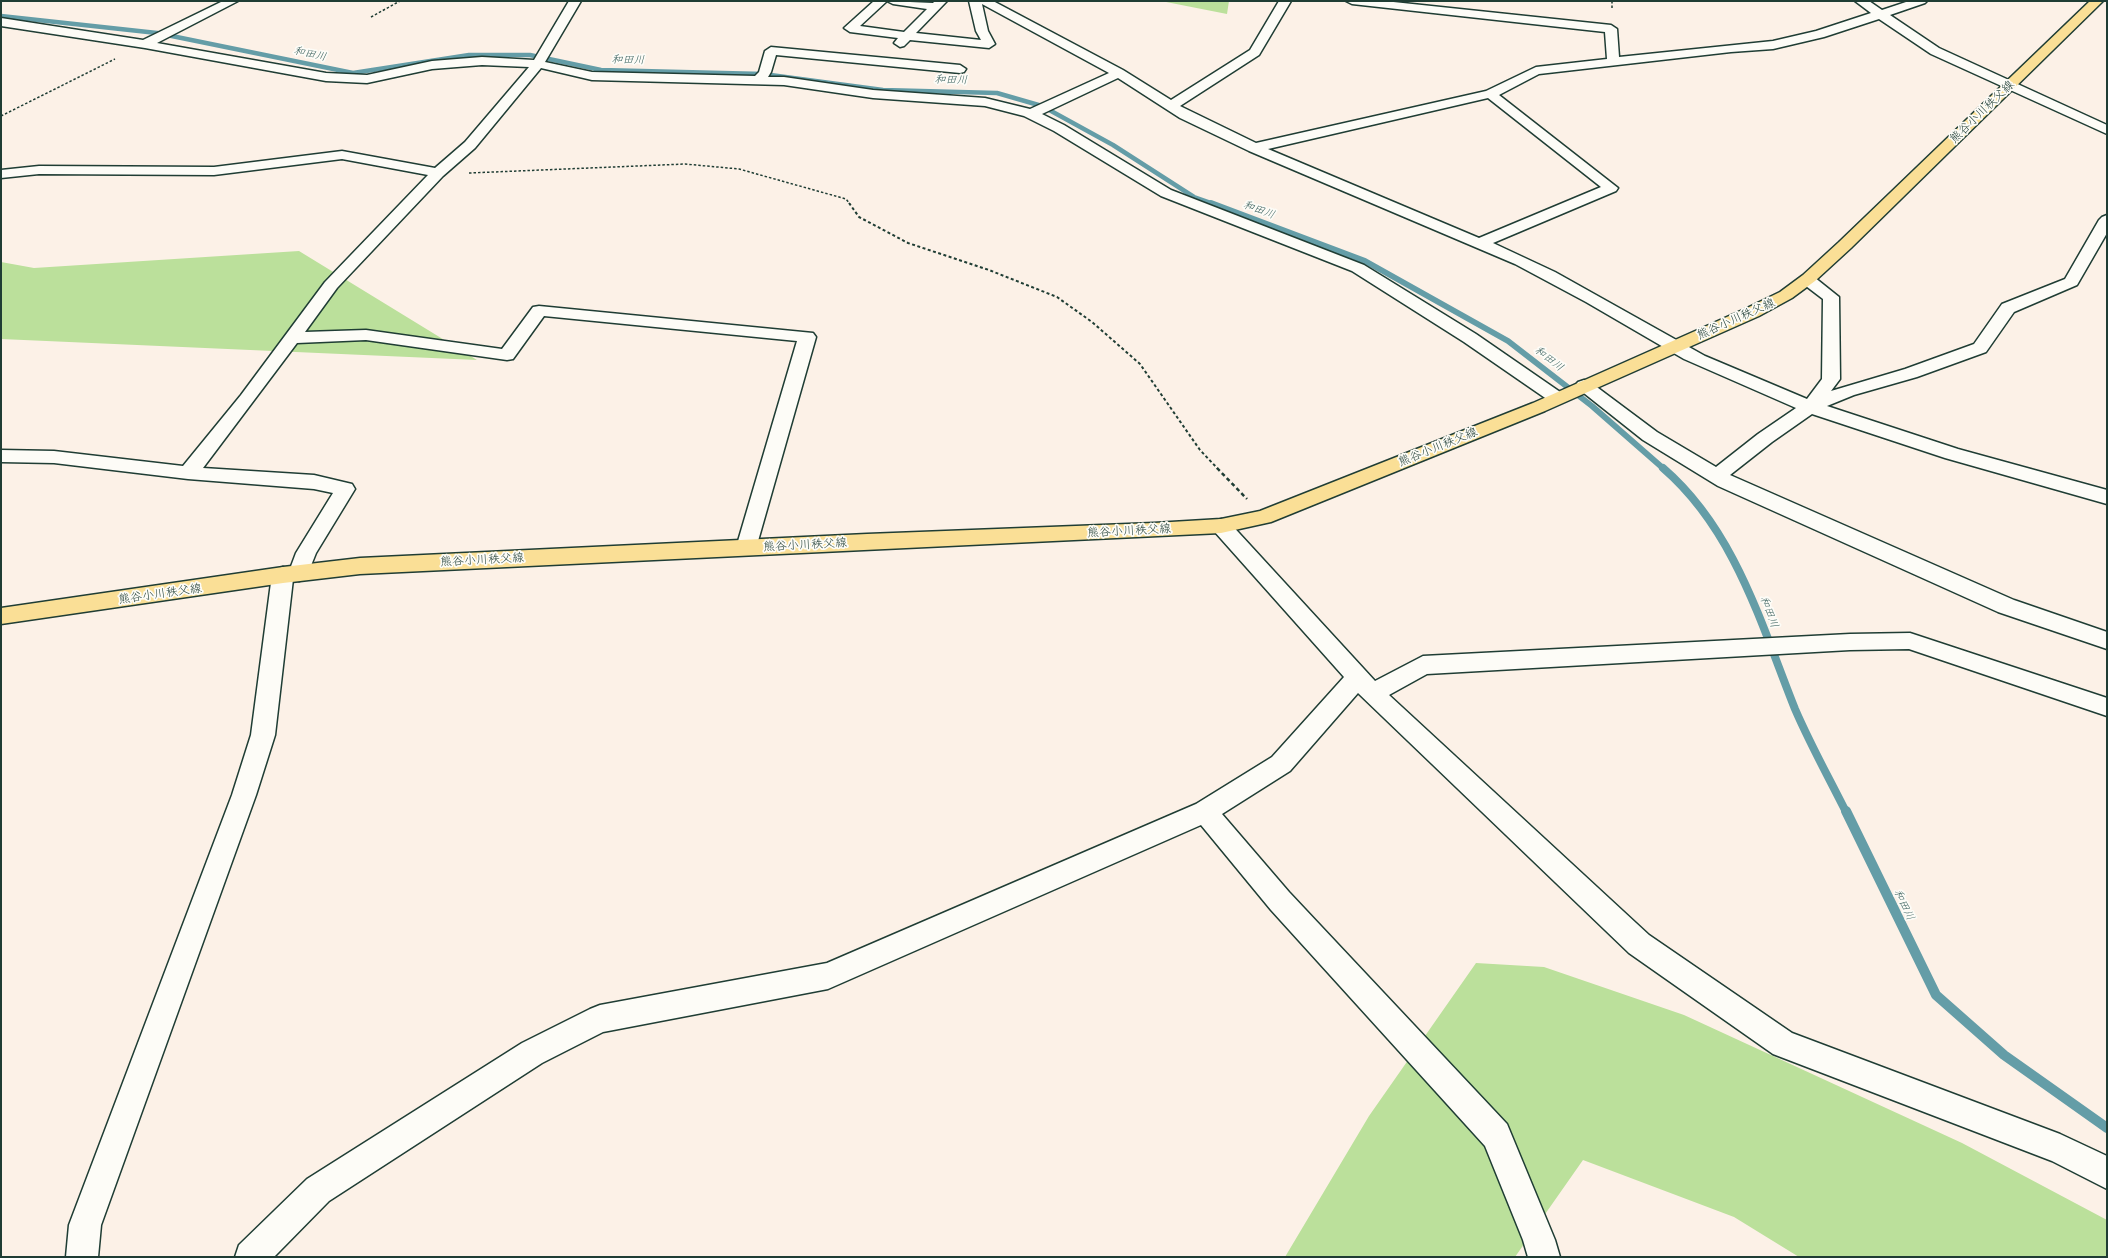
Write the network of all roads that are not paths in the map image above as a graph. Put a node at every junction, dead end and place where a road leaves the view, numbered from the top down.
1 (232, 1) edge
2 (575, 1) edge
3 (881, 1) edge
4 (893, 1) edge
5 (975, 1) edge
6 (984, 1) edge
7 (1285, 1) edge
8 (1352, 1) edge
9 (1861, 1) edge
10 (1921, 1) edge
11 (2098, 1) edge
12 (939, 4) edge
13 (1014, 9) edge
14 (1883, 14) junction
15 (1, 22) edge
16 (906, 36) junction
17 (145, 44) junction
18 (884, 61) junction
19 (1613, 62) junction
20 (538, 64) junction
21 (960, 69) dead end
22 (1119, 73) junction
23 (759, 80) junction
24 (2008, 86) junction
25 (1490, 94) junction
26 (1172, 105) junction
27 (1031, 114) junction
28 (2107, 130) edge
29 (1254, 148) junction
30 (438, 173) junction
31 (1, 174) edge
32 (2107, 220) edge
33 (1480, 243) junction
34 (1808, 280) junction
35 (291, 338) junction
36 (1672, 347) junction
37 (1584, 386) junction
38 (1557, 398) junction
39 (1811, 406) junction
40 (1, 456) edge
41 (188, 473) junction
42 (1717, 476) junction
43 (2107, 497) edge
44 (1221, 526) junction
45 (746, 548) junction
46 (291, 574) junction
47 (1, 616) edge
48 (2107, 641) edge
49 (1364, 685) junction
50 (2107, 707) edge
51 (1205, 812) junction
52 (2107, 1173) edge
53 (82, 1257) edge
54 (251, 1257) edge
55 (1544, 1257) edge

1 - 17 street
2 - 20 street
3 - 16 street
4 - 12 street
5 - 16 street
6 - 13 street
7 - 26 street
8 - 19 street
9 - 14 street
10 - 14 street
11 - 24 main road, 熊谷小川秩父線
12 - 16 street
13 - 22 street
14 - 19 street
14 - 24 street
15 - 17 street
16 - 18 street
17 - 20 street
18 - 21 street
18 - 23 street
19 - 25 street
20 - 23 street
20 - 30 street
22 - 26 street
22 - 27 street
23 - 27 street
24 - 28 street
24 - 34 main road, 熊谷小川秩父線
25 - 29 street
25 - 33 street
26 - 29 street
27 - 38 street
29 - 33 street
30 - 31 street
30 - 35 street
32 - 39 street
33 - 36 street
34 - 36 main road, 熊谷小川秩父線
34 - 39 street
35 - 41 street
35 - 45 street
36 - 37 main road, 熊谷小川秩父線
36 - 39 street
37 - 38 main road, 熊谷小川秩父線
37 - 42 street
38 - 44 main road, 熊谷小川秩父線
39 - 42 street
39 - 43 street
40 - 41 street
41 - 46 street
42 - 48 street
44 - 45 main road, 熊谷小川秩父線
44 - 49 street
45 - 46 main road, 熊谷小川秩父線
46 - 47 main road, 熊谷小川秩父線
46 - 53 street
49 - 50 street
49 - 51 street
49 - 52 street
51 - 54 street
51 - 55 street

